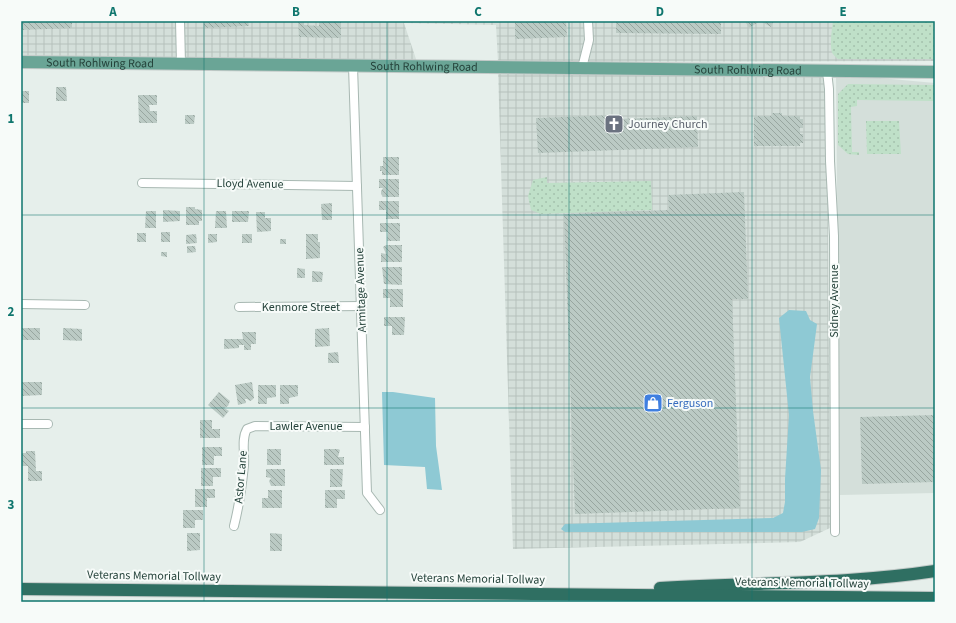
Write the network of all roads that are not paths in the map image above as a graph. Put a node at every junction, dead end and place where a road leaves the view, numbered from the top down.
1 (180, 21) edge
2 (588, 21) edge
3 (21, 62) edge
4 (181, 64) junction
5 (353, 66) junction
6 (582, 68) junction
7 (827, 70) junction
8 (935, 72) edge
9 (142, 183) dead end
10 (357, 186) junction
11 (21, 304) edge
12 (85, 305) dead end
13 (362, 306) junction
14 (239, 307) dead end
15 (21, 424) edge
16 (48, 424) dead end
17 (365, 427) junction
18 (247, 428) joint
19 (380, 510) dead end
20 (234, 526) dead end
21 (836, 532) dead end
22 (935, 571) edge
23 (21, 589) edge
24 (559, 594) junction
25 (935, 598) edge

1 - 4 street
2 - 6 street
3 - 4 main road, South Rohlwing Road
4 - 5 main road, South Rohlwing Road
5 - 6 main road, South Rohlwing Road
5 - 10 street, Armitage Avenue
6 - 7 main road, South Rohlwing Road
7 - 8 main road, South Rohlwing Road
7 - 21 street, Sidney Avenue
9 - 10 street, Lloyd Avenue
10 - 13 street, Armitage Avenue
11 - 12 street
13 - 14 street, Kenmore Street
13 - 17 street, Armitage Avenue
15 - 16 street
17 - 18 street, Lawler Avenue
17 - 19 street, Armitage Avenue
18 - 20 street, Astor Lane
22 - 24 highway
23 - 24 highway, Veterans Memorial Tollway
24 - 25 highway, Veterans Memorial Tollway

